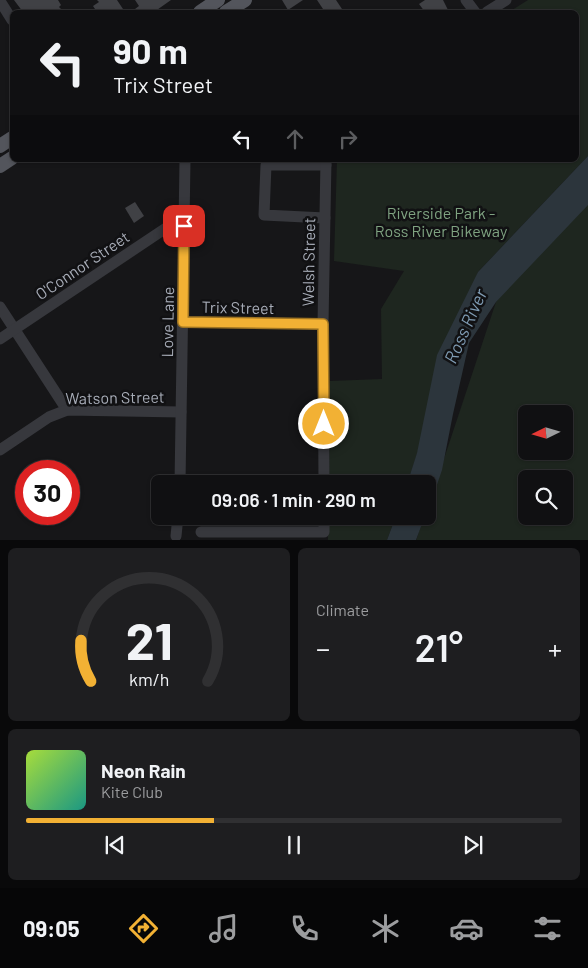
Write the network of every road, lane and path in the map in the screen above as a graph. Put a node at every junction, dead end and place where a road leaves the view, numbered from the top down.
1 (218, 0) edge
2 (245, 0) edge
3 (506, 0) edge
4 (0, 1) edge
5 (203, 10) edge
6 (229, 10) edge
7 (491, 10) edge
8 (10, 17) edge
9 (185, 162) edge
10 (326, 162) edge
11 (325, 218) junction
12 (184, 226) junction
13 (0, 307) edge
14 (183, 322) junction
15 (323, 324) junction
16 (15, 329) junction
17 (0, 339) edge
18 (67, 410) junction
19 (181, 412) junction
20 (0, 450) edge
21 (180, 475) edge
22 (324, 475) edge
23 (177, 525) edge
24 (324, 525) edge
25 (201, 532) dead end
26 (176, 539) edge

1 - 5 main road
2 - 6 main road
3 - 7 street
4 - 8 street
9 - 12 street, Love Lane
10 - 11 street, Welsh Street
10 - 11 street
11 - 15 street, Welsh Street
12 - 14 street, Love Lane
12 - 16 street, O'Connor Street
13 - 16 street
14 - 15 street, Trix Street
14 - 19 street, Love Lane
15 - 22 street, Welsh Street
16 - 17 street, O'Connor Street
16 - 18 street
18 - 19 street, Watson Street
18 - 20 street, Watson Street
19 - 21 street, Love Lane
23 - 26 street
24 - 25 street

